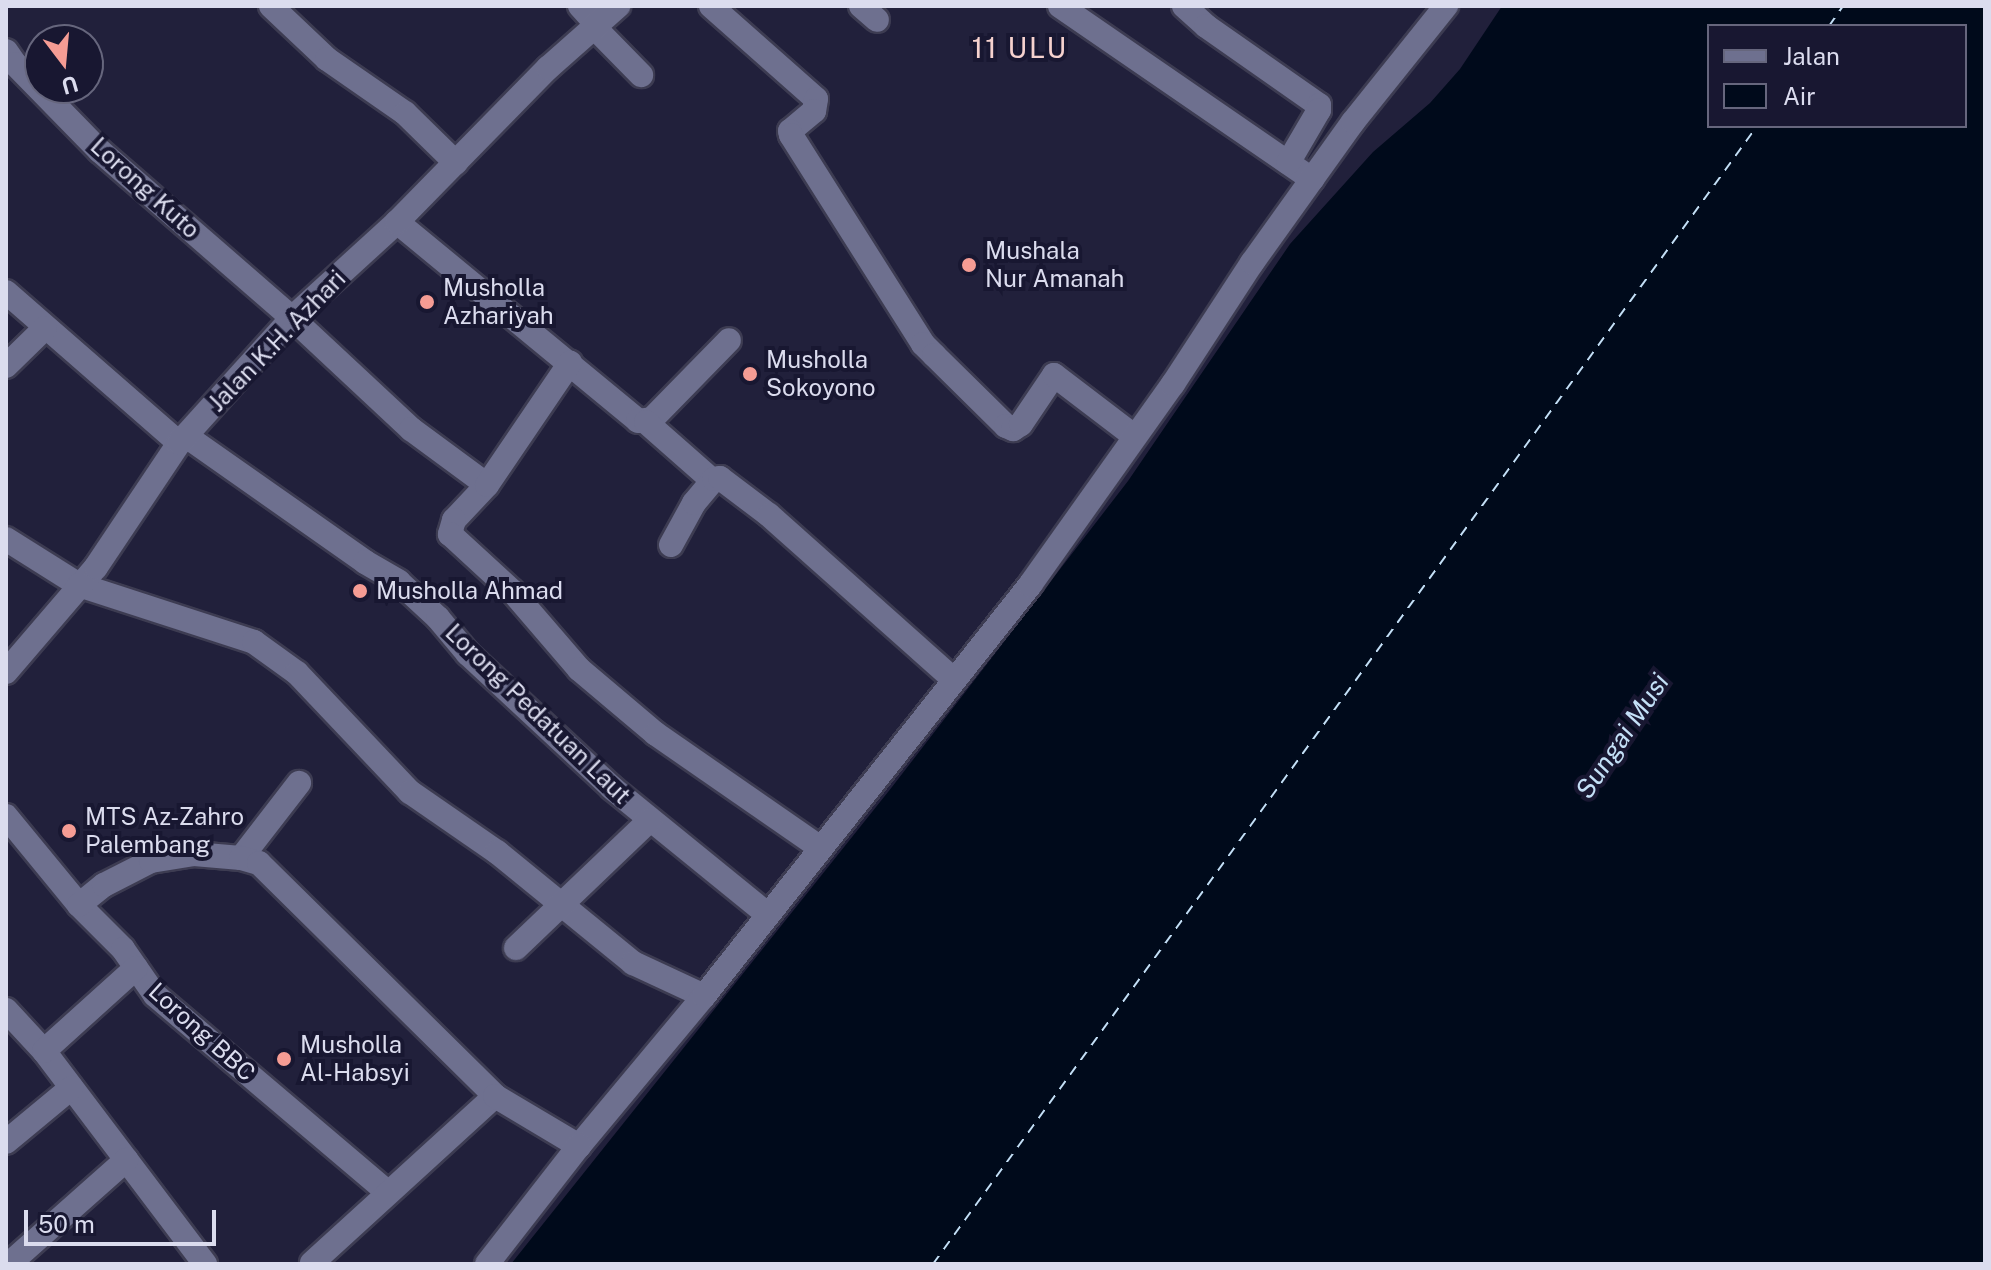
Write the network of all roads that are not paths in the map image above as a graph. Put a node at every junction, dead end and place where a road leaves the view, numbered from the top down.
1 (271, 6) edge
2 (580, 6) edge
3 (618, 6) edge
4 (711, 6) edge
5 (1060, 6) edge
6 (1184, 6) edge
7 (1446, 6) edge
8 (597, 27) junction
9 (6, 51) edge
10 (641, 75) dead end
11 (456, 163) junction
12 (1288, 163) junction
13 (1312, 179) junction
14 (397, 222) junction
15 (6, 292) edge
16 (292, 318) junction
17 (45, 328) junction
18 (729, 340) dead end
19 (570, 363) junction
20 (6, 366) edge
21 (646, 422) junction
22 (1134, 436) junction
23 (182, 440) junction
24 (713, 481) junction
25 (487, 485) junction
26 (6, 539) edge
27 (671, 545) dead end
28 (79, 585) junction
29 (6, 672) edge
30 (953, 679) junction
31 (299, 783) dead end
32 (6, 816) edge
33 (650, 820) junction
34 (819, 847) junction
35 (241, 858) junction
36 (492, 870) dead end
37 (79, 905) junction
38 (555, 909) junction
39 (768, 915) junction
40 (516, 948) dead end
41 (136, 968) junction
42 (619, 972) dead end
43 (704, 996) junction
44 (6, 1010) edge
45 (44, 1051) junction
46 (71, 1088) junction
47 (495, 1096) junction
48 (6, 1142) edge
49 (579, 1146) junction
50 (126, 1160) junction
51 (387, 1192) junction
52 (312, 1263) edge
53 (9, 1264) edge
54 (205, 1264) edge
55 (487, 1264) edge

1 - 11 street
2 - 8 street
3 - 8 street, Jalan K.H. Azhari
4 - 22 street
5 - 12 street
6 - 12 street
7 - 13 street
8 - 10 street
8 - 11 street, Jalan K.H. Azhari
9 - 16 street, Lorong Kuto
11 - 14 street, Jalan K.H. Azhari
12 - 13 street
13 - 22 street
14 - 16 street, Jalan K.H. Azhari
14 - 19 street
15 - 17 street, Lorong Pedatuan Laut
16 - 23 street, Jalan K.H. Azhari
16 - 25 street, Lorong Kuto
17 - 20 street
17 - 23 street, Lorong Pedatuan Laut
18 - 21 street
19 - 21 street
19 - 25 street
21 - 24 street
22 - 30 street
23 - 28 street, Jalan K.H. Azhari
23 - 33 street, Lorong Pedatuan Laut
24 - 27 street
24 - 30 street
25 - 34 street
26 - 28 street
28 - 29 street, Jalan K.H. Azhari
28 - 38 street
30 - 34 street
31 - 35 street
32 - 37 street, Lorong BBC
33 - 38 street
33 - 39 street, Lorong Pedatuan Laut
34 - 39 street
35 - 37 street
35 - 47 street
36 - 38 street
37 - 41 street, Lorong BBC
38 - 40 street
38 - 42 street
38 - 43 street
39 - 43 street
41 - 45 street
41 - 51 street, Lorong BBC
43 - 49 street
44 - 45 street
45 - 46 street
46 - 48 street
46 - 50 street
47 - 49 street
47 - 51 street
49 - 55 street
50 - 53 street
50 - 54 street
51 - 52 street

